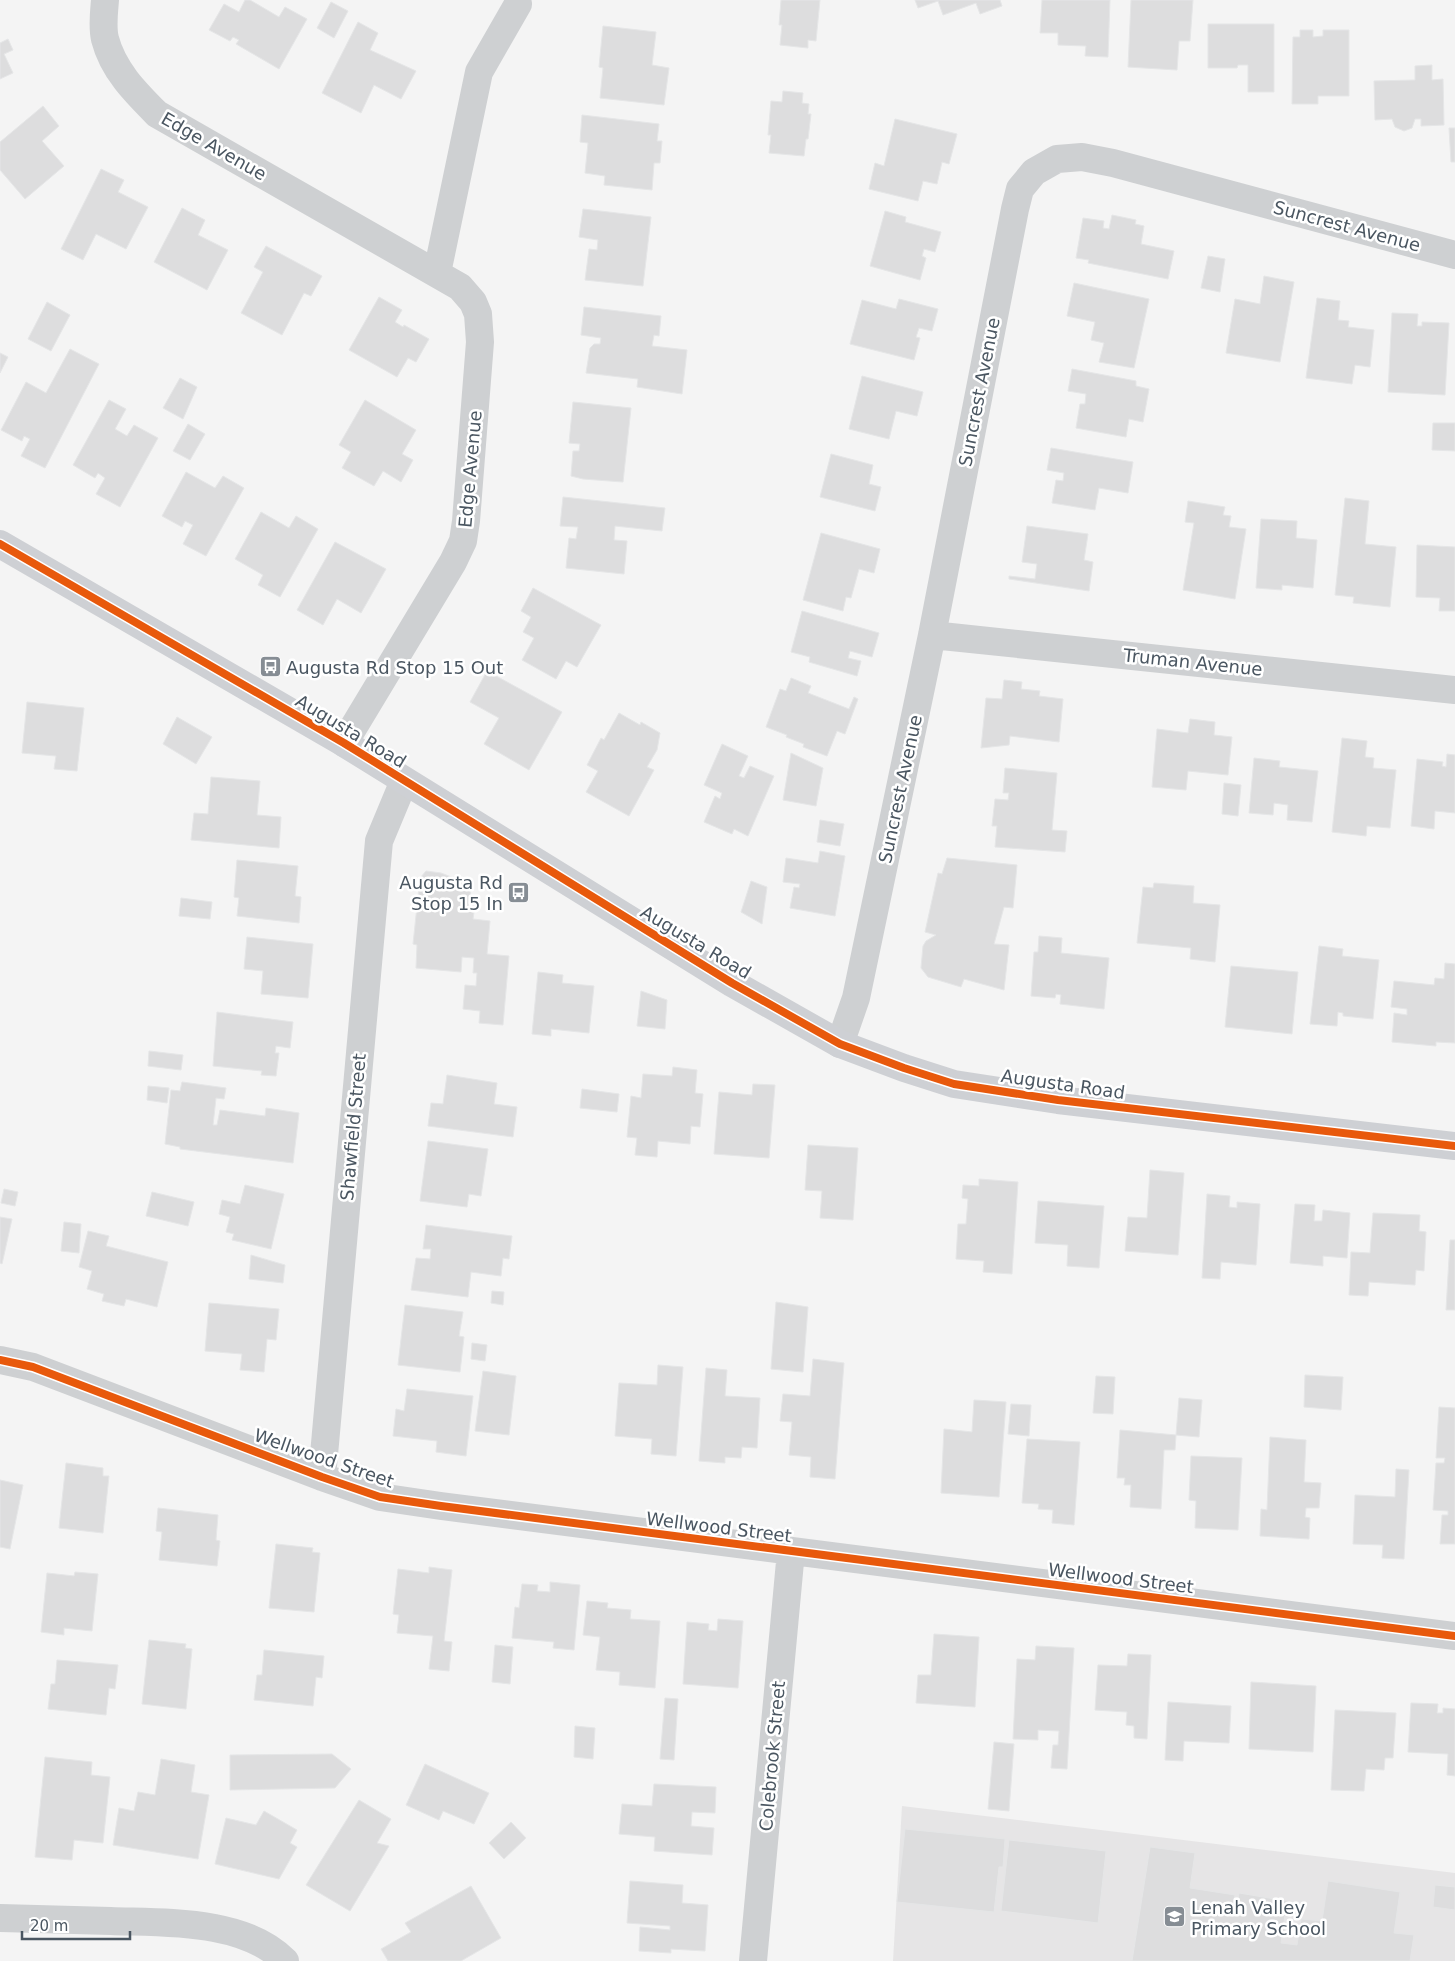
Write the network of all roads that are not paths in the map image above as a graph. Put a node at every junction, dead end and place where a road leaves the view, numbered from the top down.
1 (105, 0) edge
2 (518, 4) dead end
3 (1455, 255) edge
4 (437, 273) junction
5 (0, 544) edge
6 (932, 635) junction
7 (1455, 690) edge
8 (344, 742) junction
9 (404, 781) junction
10 (840, 1044) junction
11 (1455, 1146) edge
12 (0, 1360) edge
13 (322, 1477) junction
14 (791, 1551) junction
15 (1455, 1636) edge
16 (0, 1918) edge
17 (285, 1961) edge
18 (753, 1961) edge

1 - 4 street, Edge Avenue
2 - 4 street
3 - 6 street, Suncrest Avenue
4 - 8 street, Edge Avenue
5 - 8 main road, Augusta Road
6 - 7 street, Truman Avenue
6 - 10 street, Suncrest Avenue
8 - 9 main road, Augusta Road
9 - 10 main road, Augusta Road
9 - 13 street, Shawfield Street
10 - 11 main road, Augusta Road
12 - 13 street, Wellwood Street
13 - 14 street, Wellwood Street
14 - 15 street, Wellwood Street
14 - 18 street, Colebrook Street
16 - 17 street

